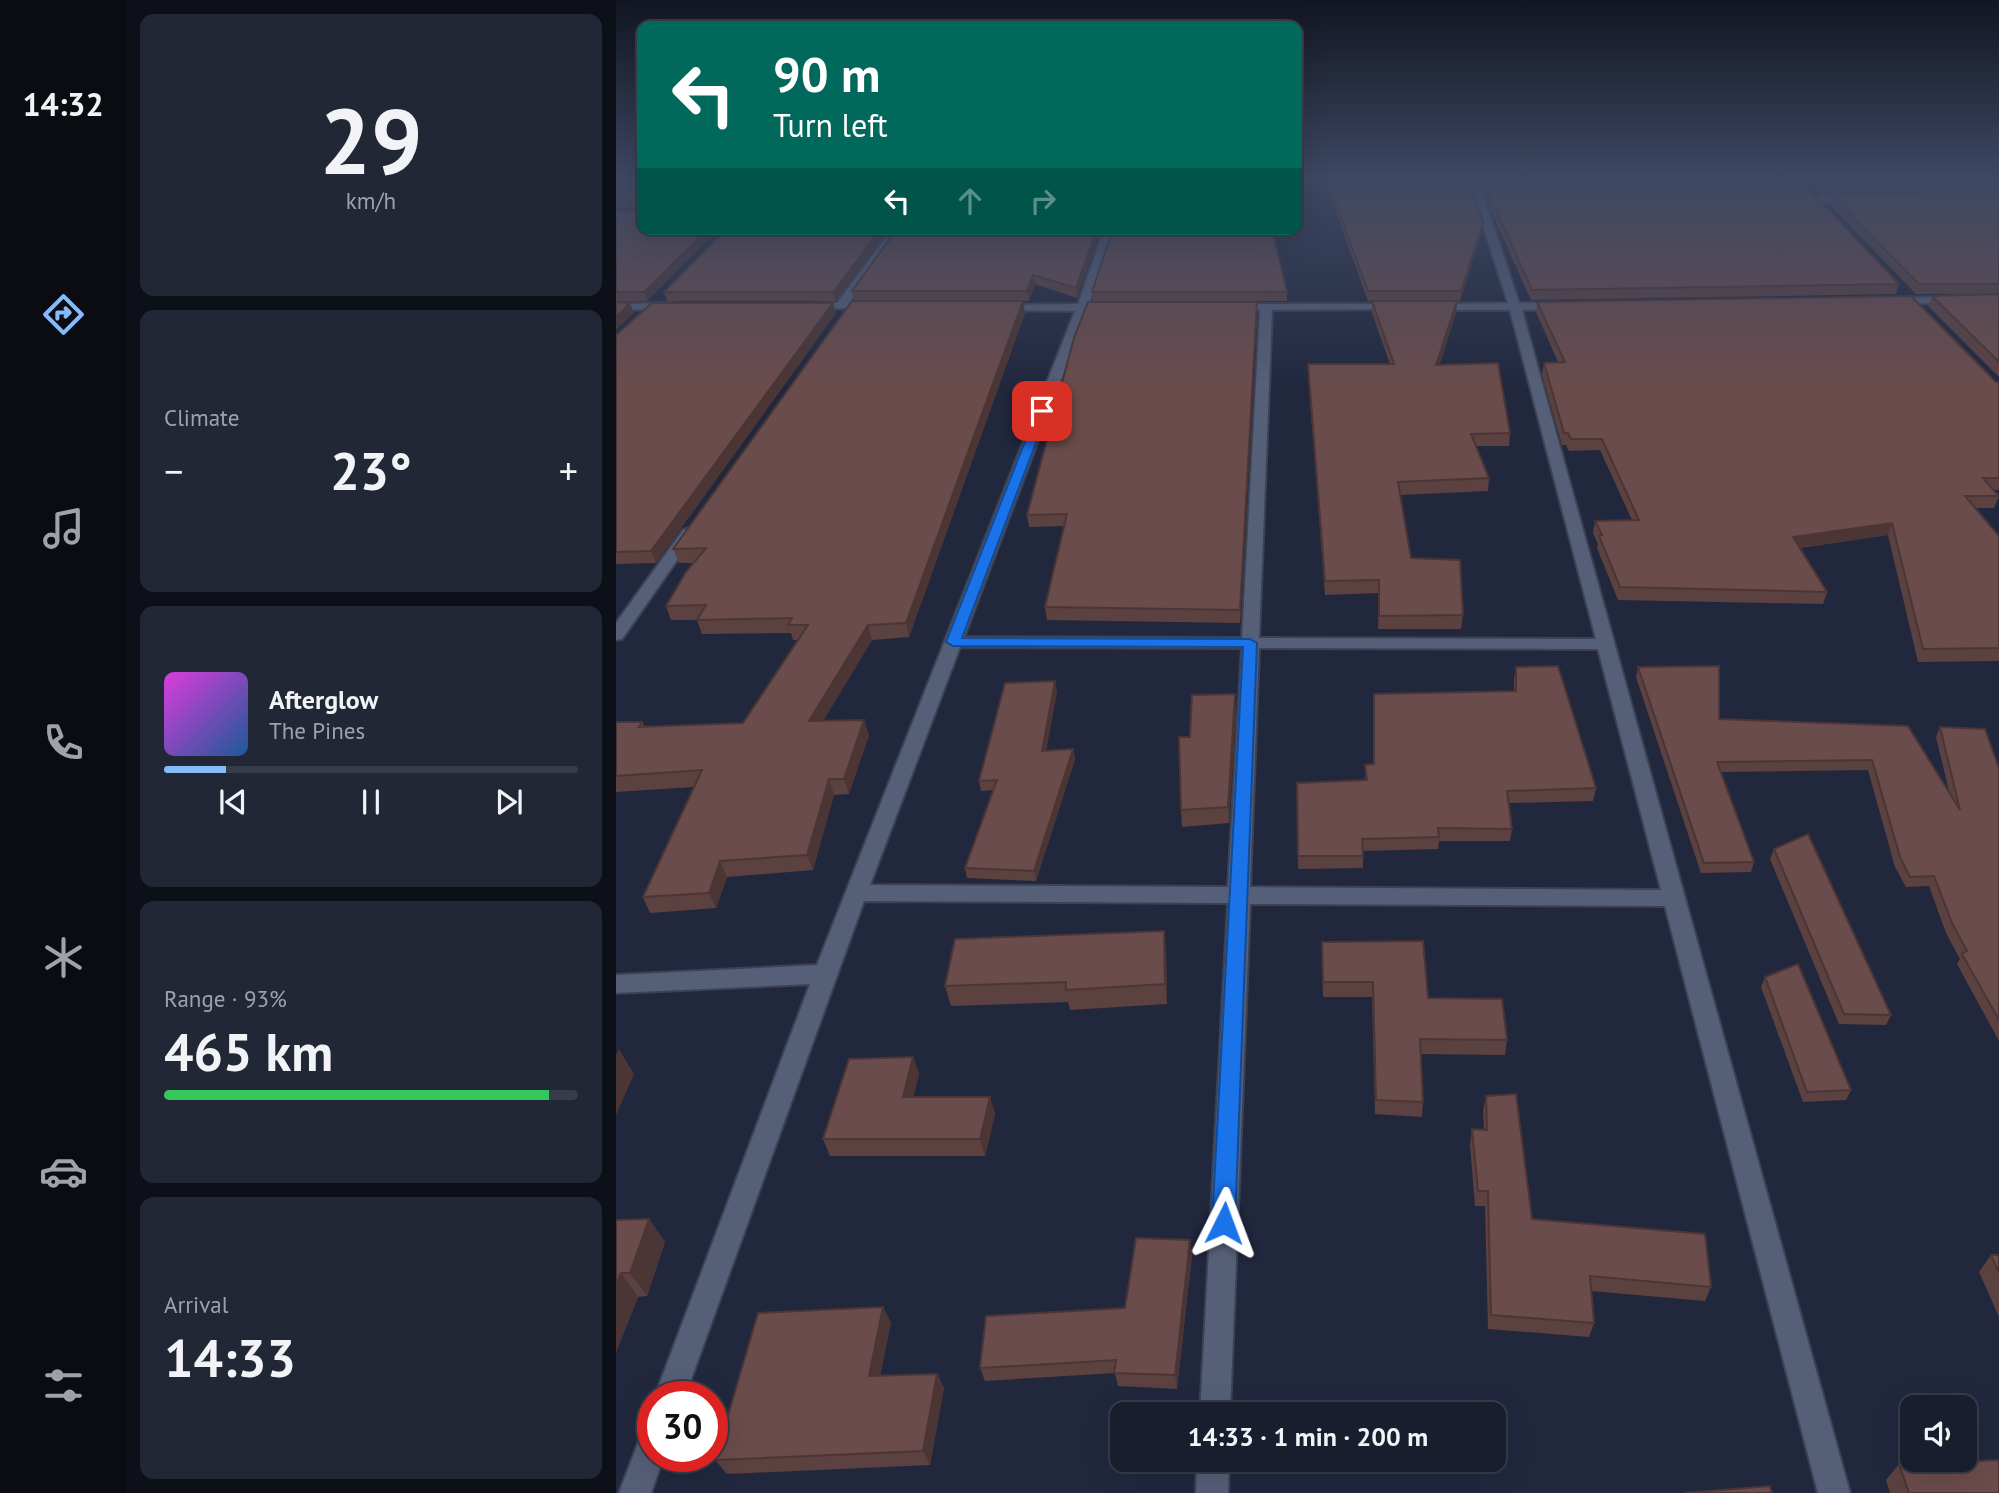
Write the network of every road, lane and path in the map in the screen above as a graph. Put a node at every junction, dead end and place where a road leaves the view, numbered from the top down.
1 (884, 249) edge
2 (1103, 249) edge
3 (1496, 249) edge
4 (1907, 296) junction
5 (663, 297) edge
6 (1999, 299) edge
7 (1884, 301) edge
8 (680, 306) edge
9 (891, 306) edge
10 (1570, 306) edge
11 (616, 307) edge
12 (800, 307) edge
13 (986, 307) edge
14 (1226, 307) edge
15 (1266, 307) junction
16 (1404, 307) edge
17 (1418, 307) edge
18 (1515, 307) junction
19 (1082, 308) junction
20 (1122, 308) edge
21 (844, 310) junction
22 (1921, 310) edge
23 (648, 311) junction
24 (696, 522) edge
25 (616, 635) edge
26 (953, 642) junction
27 (1250, 643) junction
28 (1605, 644) junction
29 (856, 893) junction
30 (1238, 896) junction
31 (1674, 898) junction
32 (825, 974) junction
33 (616, 984) edge
34 (676, 1381) edge
35 (1216, 1402) edge
36 (643, 1472) edge
37 (1213, 1472) edge
38 (635, 1493) edge
39 (1212, 1493) edge
40 (1834, 1493) edge

1 - 21 street
2 - 19 street
3 - 18 street
4 - 6 street
4 - 7 street
4 - 22 street
5 - 23 street
8 - 23 street
9 - 21 street
10 - 18 street
11 - 23 street
12 - 21 street
13 - 19 street
14 - 15 street
15 - 16 street
15 - 27 street
17 - 18 street
18 - 28 street
19 - 20 street
19 - 26 street
24 - 25 street
26 - 27 street
26 - 29 street
27 - 28 street
27 - 30 street
28 - 31 street
29 - 30 street
29 - 32 street
30 - 31 street
30 - 35 street
31 - 40 street
32 - 33 street
32 - 34 street
36 - 38 street
37 - 39 street

